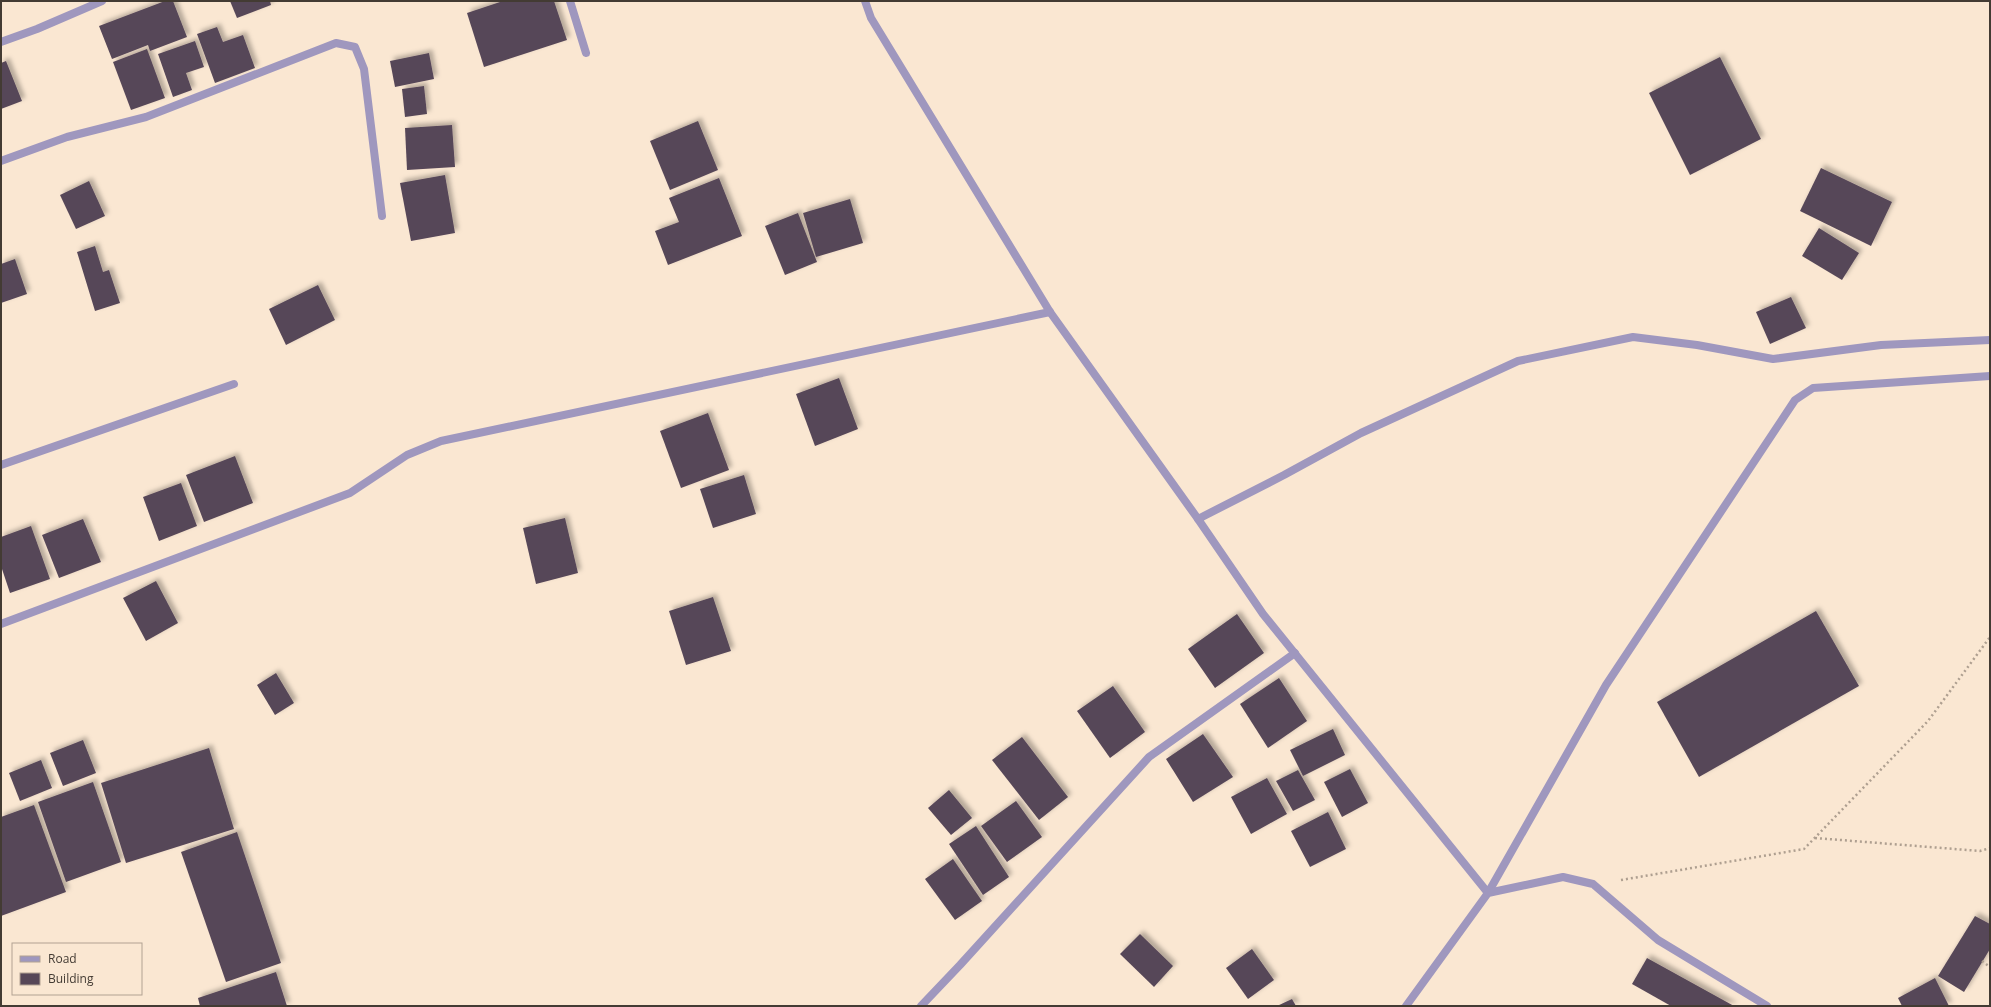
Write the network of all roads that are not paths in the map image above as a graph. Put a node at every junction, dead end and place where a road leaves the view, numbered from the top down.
1 (102, 1) edge
2 (570, 1) edge
3 (866, 1) edge
4 (1, 42) edge
5 (586, 53) dead end
6 (1, 161) edge
7 (382, 216) dead end
8 (1050, 312) junction
9 (1990, 340) edge
10 (1990, 376) edge
11 (234, 384) dead end
12 (1, 465) edge
13 (1198, 519) junction
14 (1, 624) edge
15 (1295, 653) junction
16 (1488, 893) junction
17 (921, 1006) edge
18 (1406, 1006) edge
19 (1767, 1006) edge

1 - 4 street
2 - 5 street
3 - 8 street
6 - 7 street
8 - 13 street
8 - 14 street
9 - 13 street
10 - 16 street
11 - 12 street
13 - 15 street
15 - 16 street
15 - 17 street
16 - 18 street
16 - 19 street

